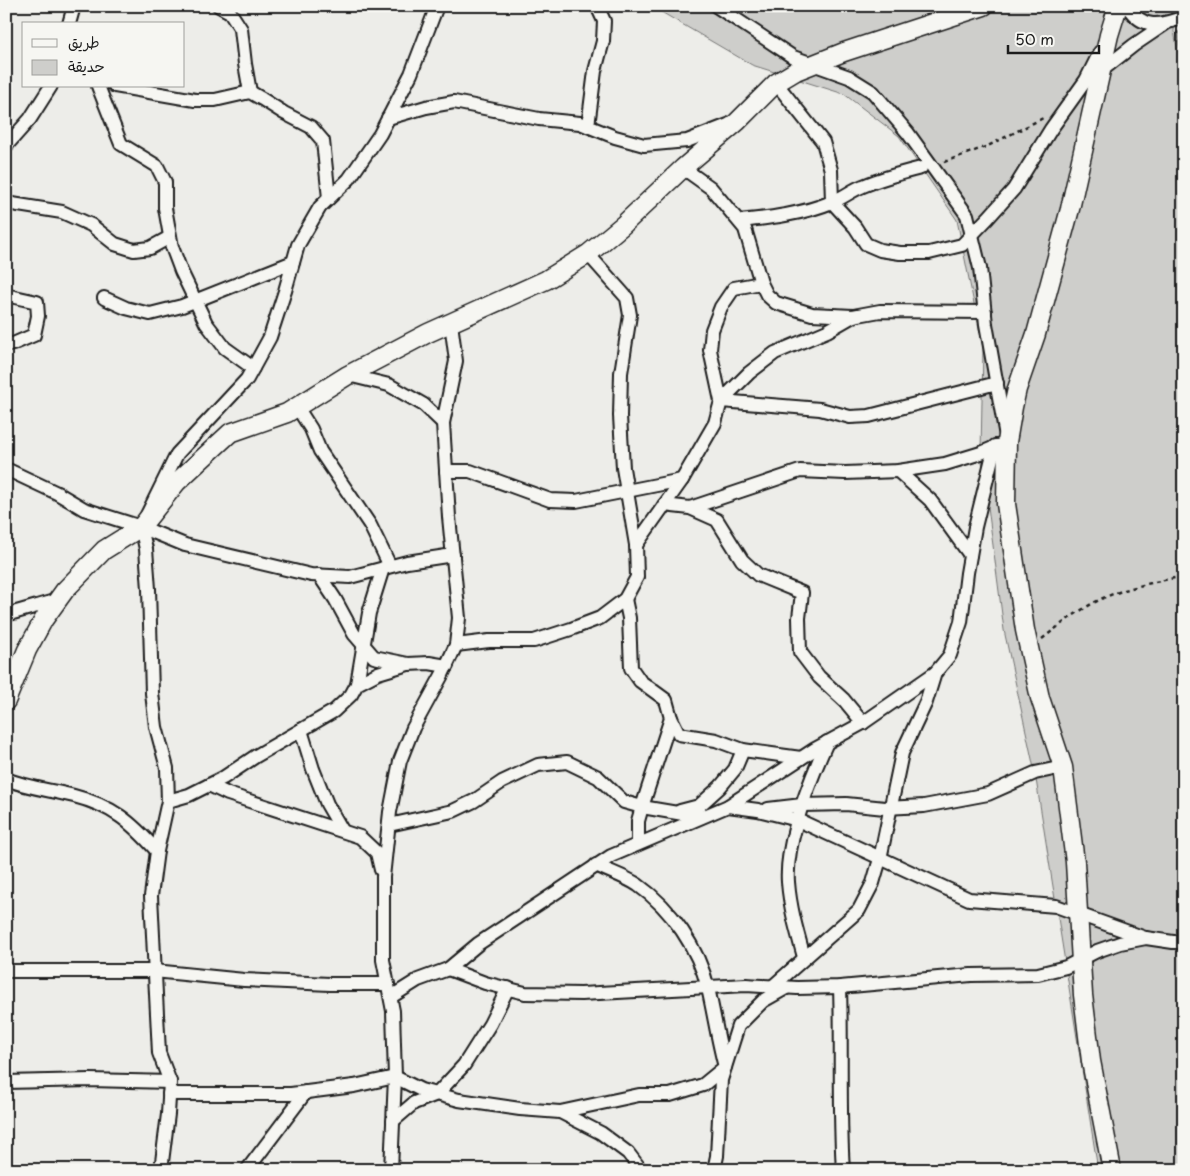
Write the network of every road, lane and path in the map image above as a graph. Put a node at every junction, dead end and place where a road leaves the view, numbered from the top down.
1 (64, 6) edge
2 (74, 6) edge
3 (219, 6) edge
4 (437, 6) edge
5 (597, 6) edge
6 (716, 6) edge
7 (984, 6) edge
8 (1118, 6) edge
9 (1127, 6) edge
10 (1184, 17) edge
11 (69, 22) edge
12 (1165, 24) junction
13 (1110, 35) junction
14 (812, 65) junction
15 (1101, 71) junction
16 (776, 83) junction
17 (50, 88) edge
18 (99, 88) edge
19 (126, 88) edge
20 (250, 92) junction
21 (388, 118) junction
22 (1043, 118) dead end
23 (737, 122) junction
24 (588, 126) junction
25 (6, 146) edge
26 (926, 167) junction
27 (684, 168) junction
28 (329, 198) junction
29 (832, 202) junction
30 (6, 203) edge
31 (738, 222) junction
32 (972, 235) junction
33 (170, 237) junction
34 (588, 254) junction
35 (293, 262) junction
36 (761, 283) junction
37 (6, 295) edge
38 (104, 298) dead end
39 (196, 300) junction
40 (985, 312) junction
41 (853, 316) junction
42 (451, 322) junction
43 (6, 344) edge
44 (253, 368) junction
45 (348, 375) junction
46 (997, 382) junction
47 (720, 401) junction
48 (297, 407) junction
49 (443, 423) junction
50 (1001, 444) junction
51 (6, 469) edge
52 (446, 471) junction
53 (898, 471) junction
54 (682, 480) junction
55 (628, 491) junction
56 (664, 505) junction
57 (690, 508) junction
58 (141, 527) junction
59 (636, 545) junction
60 (453, 555) junction
61 (970, 555) junction
62 (387, 567) junction
63 (319, 575) junction
64 (1184, 576) edge
65 (625, 599) junction
66 (58, 600) junction
67 (6, 616) edge
68 (364, 645) junction
69 (456, 645) junction
70 (1029, 649) junction
71 (408, 664) junction
72 (447, 666) junction
73 (14, 667) edge
74 (935, 674) junction
75 (357, 684) junction
76 (6, 702) edge
77 (671, 718) junction
78 (863, 723) junction
79 (301, 730) junction
80 (827, 742) junction
81 (743, 750) junction
82 (801, 758) junction
83 (1063, 767) junction
84 (6, 779) edge
85 (209, 785) junction
86 (168, 801) junction
87 (728, 806) junction
88 (802, 806) junction
89 (642, 807) junction
90 (891, 808) junction
91 (758, 810) junction
92 (673, 813) junction
93 (702, 817) junction
94 (798, 820) junction
95 (389, 825) junction
96 (342, 830) junction
97 (638, 844) junction
98 (157, 851) junction
99 (880, 859) junction
100 (596, 865) junction
101 (383, 877) junction
102 (1079, 913) junction
103 (1146, 938) junction
104 (1184, 942) edge
105 (804, 957) junction
106 (1082, 958) junction
107 (448, 969) junction
108 (6, 971) edge
109 (154, 971) junction
110 (772, 987) junction
111 (840, 987) junction
112 (508, 988) junction
113 (708, 988) junction
114 (786, 988) junction
115 (389, 990) junction
116 (725, 1067) junction
117 (395, 1076) junction
118 (6, 1082) edge
119 (169, 1088) junction
120 (306, 1092) junction
121 (436, 1094) junction
122 (560, 1112) junction
123 (393, 1121) junction
124 (161, 1170) edge
125 (247, 1170) edge
126 (391, 1170) edge
127 (641, 1170) edge
128 (714, 1170) edge
129 (843, 1170) edge
130 (1112, 1170) edge

1 - 11 street
2 - 11 street
3 - 20 street
4 - 21 street
5 - 24 street
6 - 14 street
7 - 14 street
8 - 13 street
9 - 12 street
10 - 12 street
12 - 15 street
13 - 15 street
13 - 32 street
14 - 16 street
14 - 26 street
15 - 50 street
16 - 23 street
16 - 29 street
17 - 25 street
18 - 33 street
19 - 20 street
20 - 28 street
21 - 24 street
21 - 28 street
22 - 26 path
23 - 24 street
23 - 27 street
26 - 29 street
26 - 32 street
27 - 31 street
27 - 34 street
28 - 35 street
29 - 31 street
29 - 32 street
30 - 33 street
31 - 36 street
32 - 40 street
33 - 39 street
34 - 42 street
34 - 55 street
35 - 39 street
35 - 44 street
36 - 41 street
36 - 47 street
37 - 43 street
38 - 39 street
39 - 44 street
40 - 41 street
40 - 46 street
41 - 47 street
42 - 45 street
42 - 49 street
44 - 58 street
45 - 48 street
45 - 49 street
46 - 47 street
46 - 50 street
47 - 54 street
48 - 58 street
48 - 62 street
49 - 52 street
50 - 53 street
50 - 61 street
50 - 70 street
51 - 58 street
52 - 55 street
52 - 60 street
53 - 57 street
53 - 61 street
54 - 55 street
54 - 56 street
55 - 59 street
56 - 57 street
56 - 59 street
57 - 78 street
58 - 63 street
58 - 66 street
58 - 86 street
59 - 65 street
60 - 62 street
60 - 69 street
61 - 74 street
62 - 63 street
62 - 68 street
63 - 68 street
64 - 70 path
65 - 69 street
65 - 77 street
66 - 67 street
66 - 73 street
68 - 71 street
68 - 75 street
69 - 72 street
70 - 83 street
71 - 72 street
71 - 75 street
72 - 95 street
73 - 76 street
74 - 78 street
74 - 90 street
75 - 79 street
77 - 81 street
77 - 89 street
78 - 80 street
79 - 85 street
79 - 96 street
80 - 82 street
80 - 88 street
81 - 82 street
81 - 92 street
82 - 87 street
83 - 90 street
83 - 102 street
84 - 98 street
85 - 86 street
85 - 96 street
86 - 98 street
87 - 91 street
87 - 93 street
88 - 90 street
88 - 91 street
88 - 94 street
89 - 92 street
89 - 95 street
89 - 97 street
90 - 99 street
91 - 94 street
92 - 93 street
93 - 97 street
94 - 99 street
94 - 105 street
95 - 101 street
96 - 101 street
97 - 100 street
98 - 109 street
99 - 102 street
99 - 105 street
100 - 107 street
100 - 113 street
101 - 115 street
102 - 103 street
102 - 106 street
103 - 104 street
103 - 106 street
105 - 110 street
106 - 111 street
106 - 130 street
107 - 112 street
107 - 115 street
108 - 109 street
109 - 115 street
109 - 119 street
110 - 113 street
110 - 114 street
111 - 114 street
111 - 129 street
112 - 113 street
112 - 121 street
113 - 116 street
114 - 116 street
115 - 117 street
116 - 122 street
116 - 128 street
117 - 120 street
117 - 121 street
117 - 123 street
118 - 119 street
119 - 120 street
119 - 124 street
120 - 125 street
121 - 122 street
121 - 123 street
122 - 127 street
123 - 126 street

